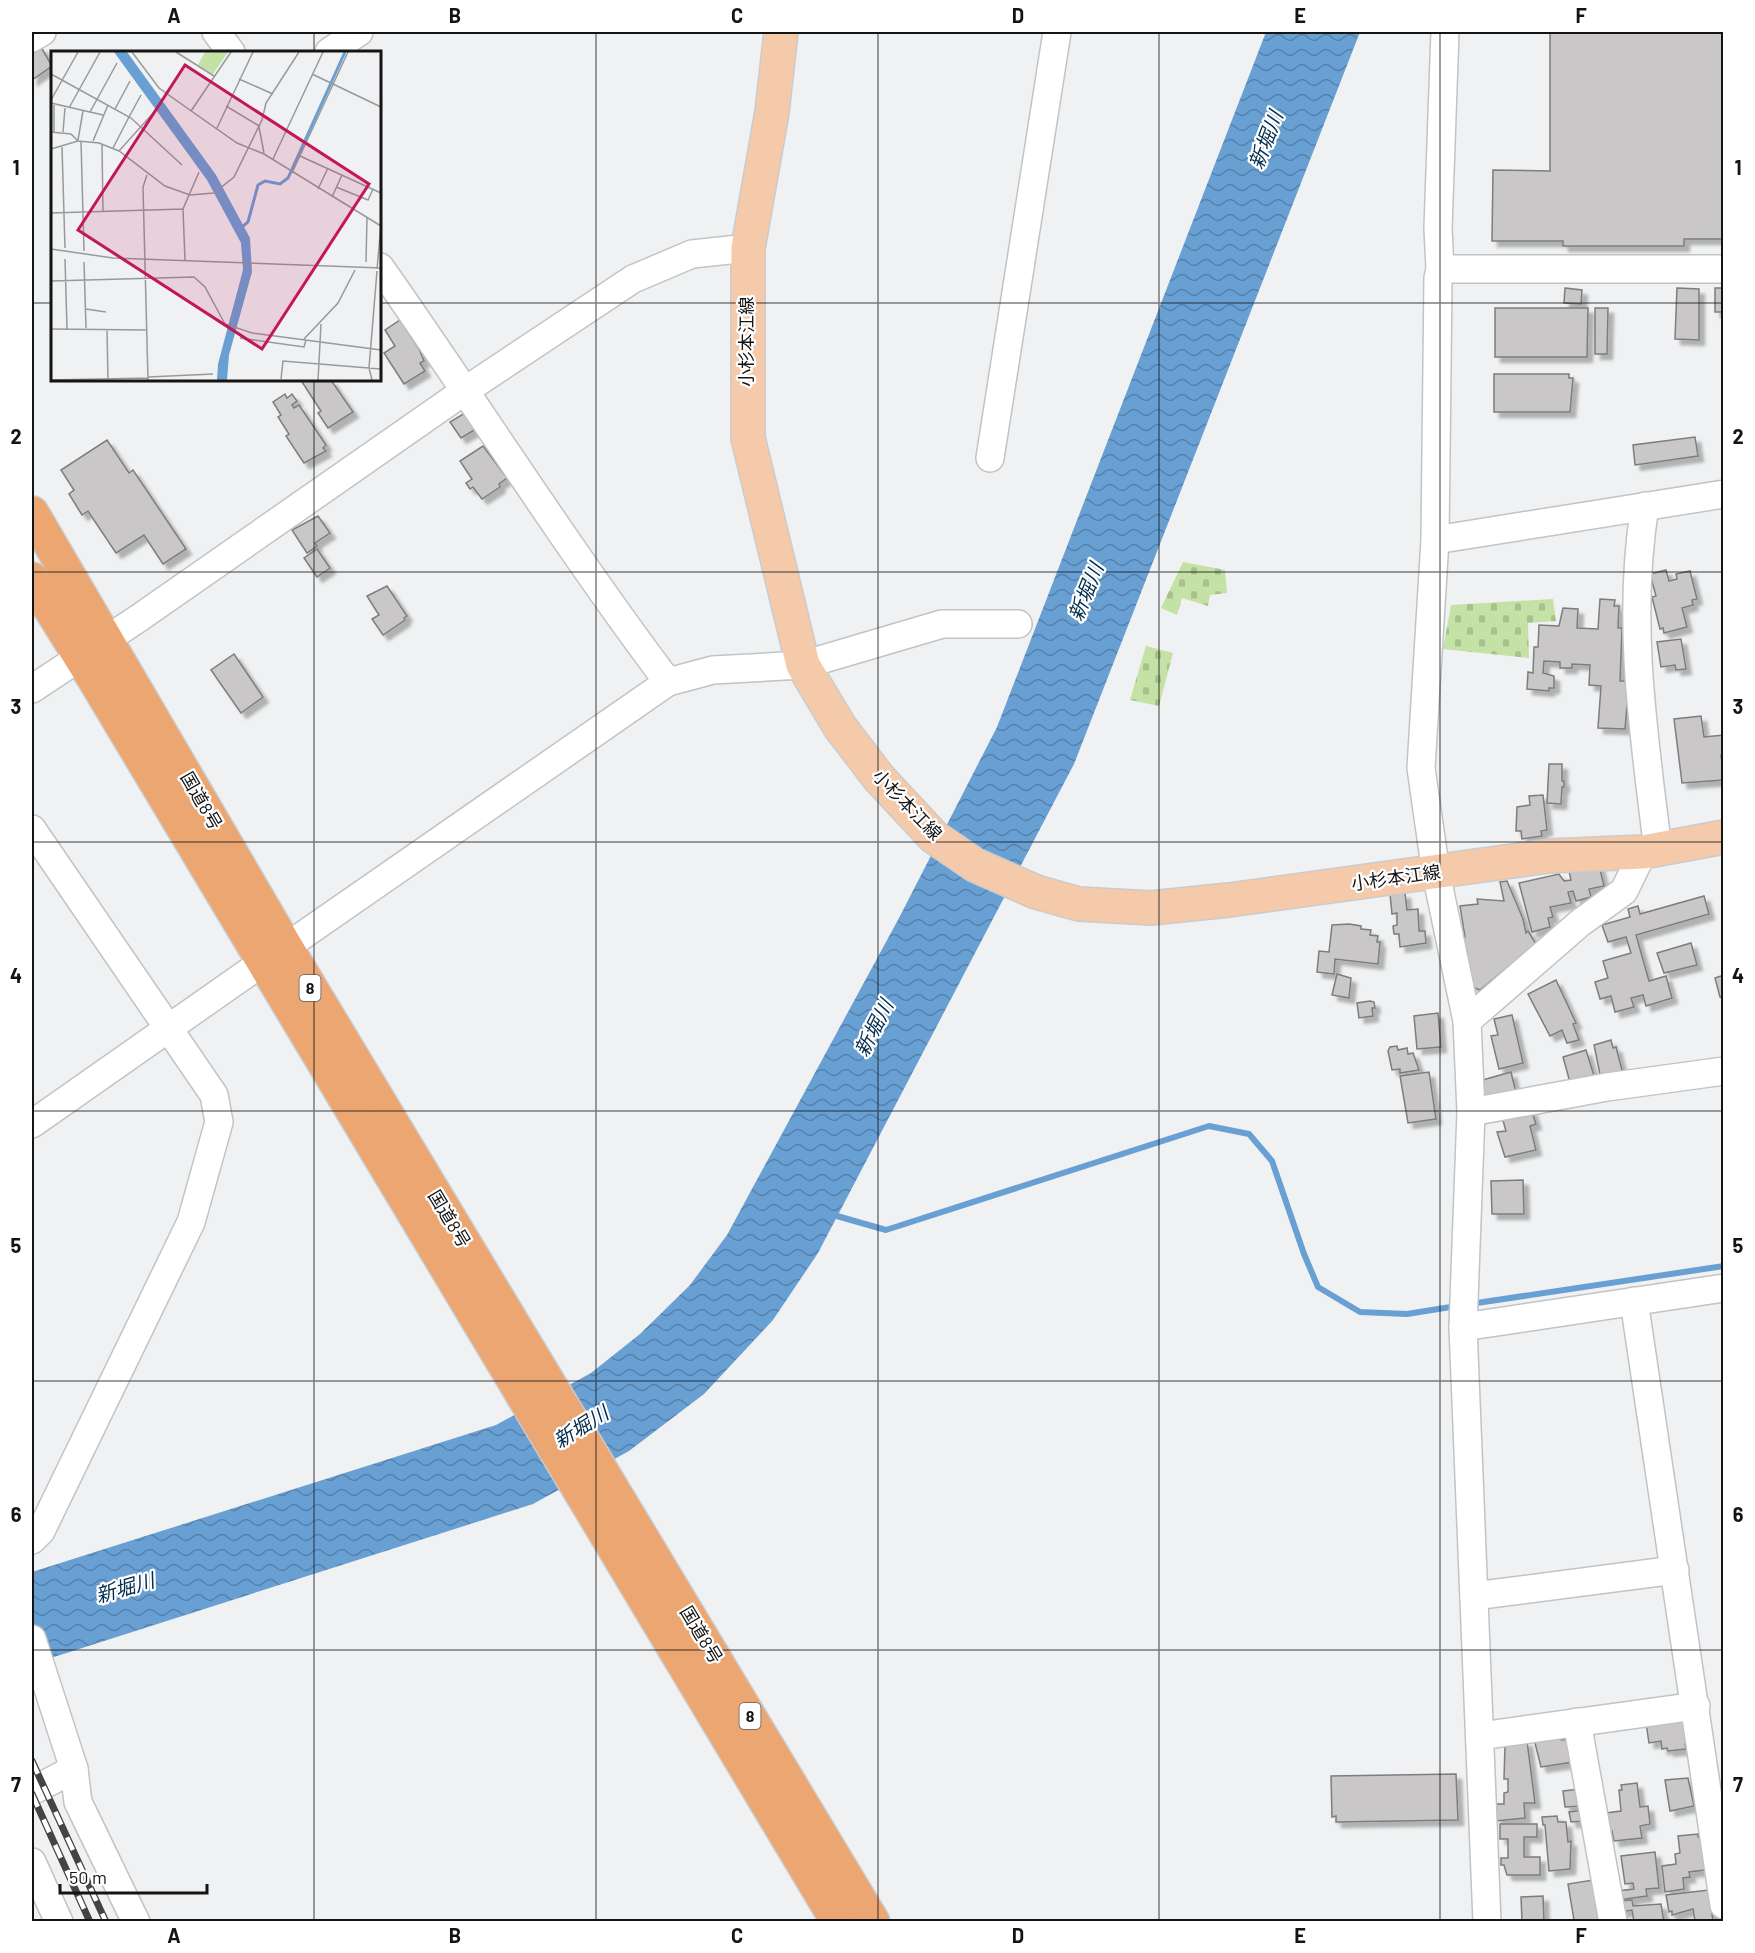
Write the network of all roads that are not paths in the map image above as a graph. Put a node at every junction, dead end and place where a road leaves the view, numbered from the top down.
1 (42, 32) edge
2 (216, 32) edge
3 (359, 32) edge
4 (781, 32) edge
5 (1057, 32) edge
6 (1445, 32) edge
7 (32, 38) edge
8 (230, 51) edge
9 (330, 51) edge
10 (748, 248) junction
11 (381, 268) edge
12 (1440, 269) junction
13 (1724, 269) edge
14 (466, 390) junction
15 (990, 458) dead end
16 (1724, 494) edge
17 (1645, 506) junction
18 (32, 513) edge
19 (1435, 540) junction
20 (32, 579) edge
21 (1018, 624) dead end
22 (92, 648) junction
23 (803, 665) junction
24 (668, 682) junction
25 (32, 689) edge
26 (32, 829) edge
27 (1724, 837) edge
28 (1650, 851) junction
29 (1436, 873) junction
30 (274, 954) junction
31 (1467, 1021) junction
32 (169, 1028) junction
33 (1724, 1071) edge
34 (1471, 1112) junction
35 (32, 1124) edge
36 (1724, 1288) edge
37 (1634, 1301) junction
38 (1463, 1327) junction
39 (614, 1518) junction
40 (32, 1540) edge
41 (1675, 1570) junction
42 (1474, 1596) junction
43 (32, 1639) edge
44 (1696, 1706) junction
45 (1577, 1722) junction
46 (1480, 1736) junction
47 (74, 1769) junction
48 (32, 1791) edge
49 (32, 1862) edge
50 (1724, 1905) edge
51 (59, 1922) edge
52 (135, 1922) edge
53 (838, 1922) edge
54 (873, 1922) edge
55 (1487, 1922) edge
56 (1612, 1922) edge

1 - 7 street
2 - 8 street
3 - 9 street
4 - 10 main road, 小杉本江線
5 - 15 street
6 - 12 street
10 - 14 street
10 - 23 main road, 小杉本江線
11 - 14 street
12 - 13 street
12 - 19 street
14 - 22 street
14 - 24 street
16 - 17 street
17 - 19 street
17 - 28 street
18 - 22 highway, 国道8号 / 8
19 - 29 street
20 - 22 highway, 国道8号 / 8
21 - 23 street
22 - 25 street
22 - 30 highway, 国道8号 / 8
23 - 24 street
23 - 29 main road, 小杉本江線
24 - 30 street
26 - 32 street
27 - 28 main road, 小杉本江線
28 - 29 main road, 小杉本江線
28 - 31 street
29 - 31 street
30 - 32 street
30 - 39 highway, 国道8号 / 8
31 - 34 street
32 - 35 street
32 - 40 street
33 - 34 street
34 - 38 street
36 - 37 street
37 - 38 street
37 - 41 street
38 - 42 street
39 - 53 highway, 国道8号 / 8
39 - 54 highway, 国道8号 / 8
41 - 42 street
41 - 44 street
42 - 46 street
43 - 47 street
44 - 45 street
44 - 50 street
45 - 46 street
45 - 56 street
46 - 55 street
47 - 48 street
47 - 52 street
49 - 51 street

